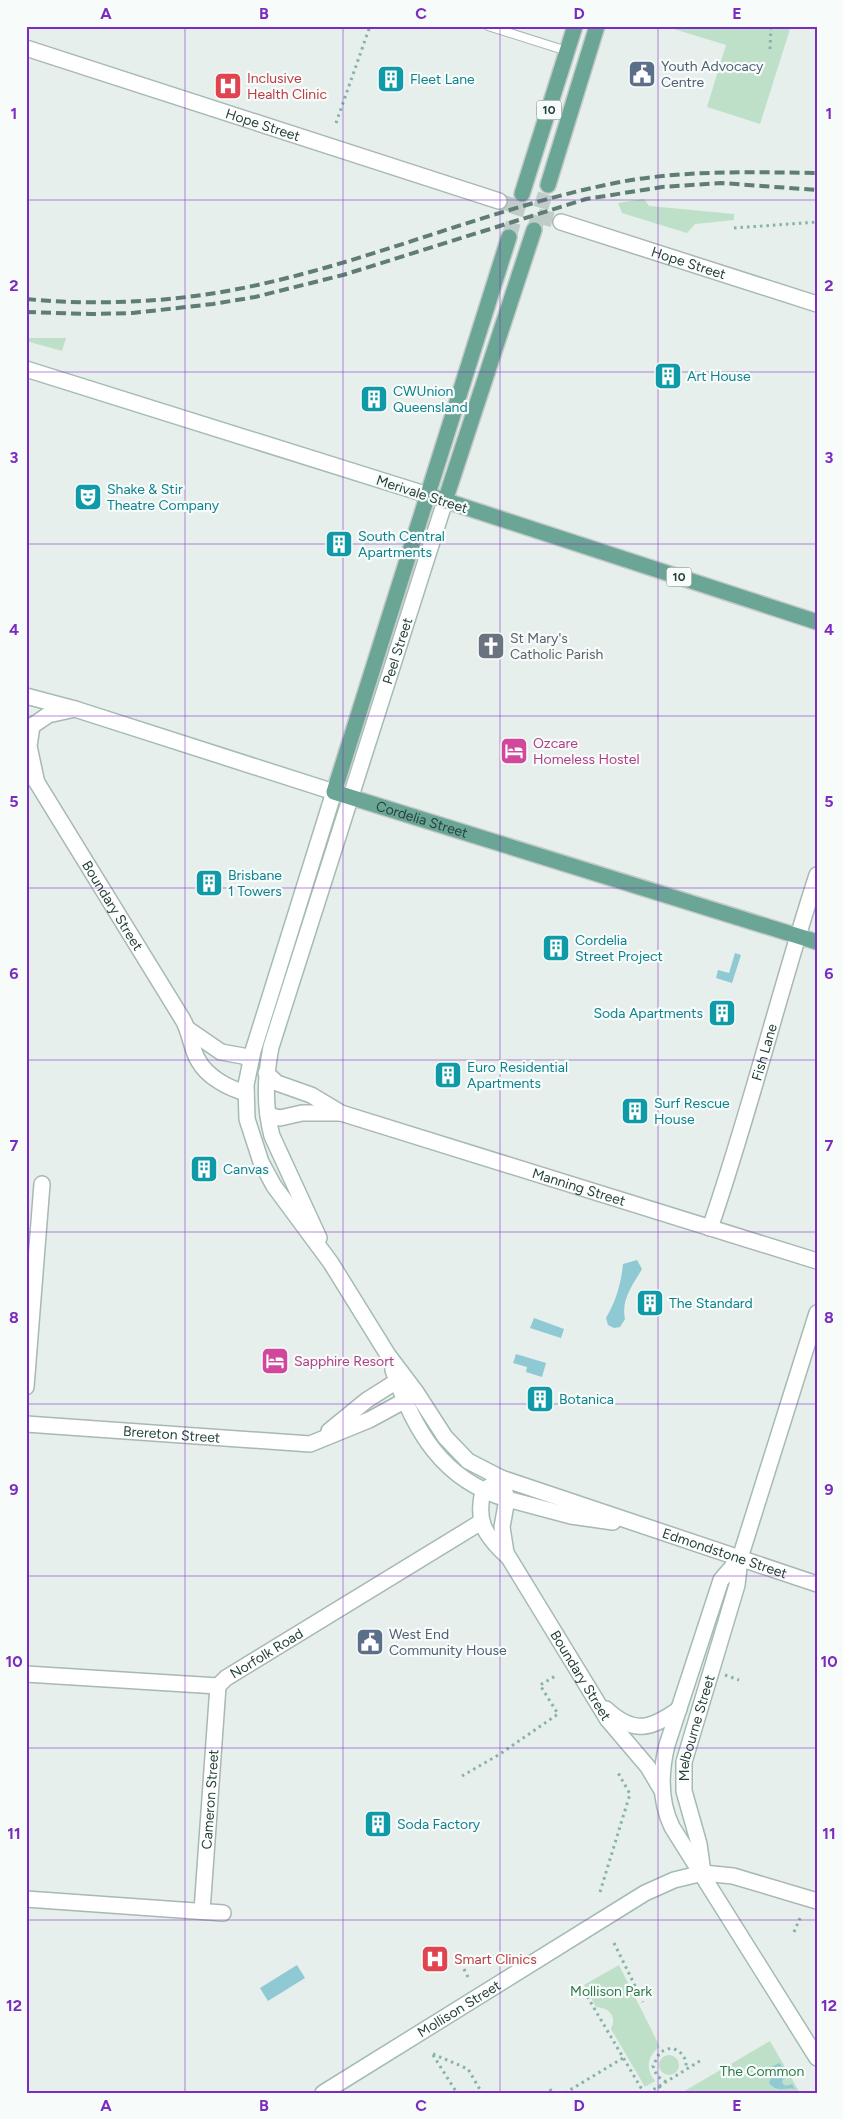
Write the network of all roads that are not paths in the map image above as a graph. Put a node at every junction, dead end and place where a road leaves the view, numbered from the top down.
1 (488, 26) edge
2 (575, 26) edge
3 (597, 26) edge
4 (26, 48) edge
5 (567, 51) junction
6 (548, 185) tunnel mouth
7 (522, 194) tunnel mouth
8 (499, 201) tunnel mouth
9 (561, 222) tunnel mouth
10 (534, 230) tunnel mouth
11 (509, 237) tunnel mouth
12 (817, 304) edge
13 (26, 369) edge
14 (428, 495) junction
15 (445, 501) junction
16 (817, 622) edge
17 (26, 696) edge
18 (75, 708) junction
19 (31, 775) edge
20 (334, 792) junction
21 (351, 796) junction
22 (817, 876) edge
23 (797, 936) junction
24 (817, 942) edge
25 (189, 1030) junction
26 (251, 1060) junction
27 (266, 1074) junction
28 (246, 1093) junction
29 (341, 1113) junction
30 (268, 1115) junction
31 (42, 1184) dead end
32 (710, 1228) junction
33 (817, 1261) edge
34 (331, 1263) junction
35 (817, 1313) edge
36 (388, 1356) junction
37 (397, 1381) junction
38 (26, 1387) edge
39 (404, 1401) junction
40 (26, 1424) edge
41 (316, 1442) junction
42 (501, 1478) junction
43 (483, 1491) junction
44 (507, 1500) junction
45 (481, 1522) junction
46 (632, 1524) junction
47 (507, 1556) junction
48 (740, 1558) junction
49 (817, 1584) edge
50 (26, 1674) edge
51 (218, 1686) junction
52 (595, 1697) junction
53 (679, 1709) junction
54 (662, 1790) junction
55 (703, 1874) junction
56 (26, 1899) edge
57 (817, 1901) edge
58 (202, 1911) junction
59 (223, 1913) dead end
60 (817, 2058) edge
61 (323, 2093) edge

1 - 5 lane
2 - 5 main road, 10
3 - 6 main road, 10
4 - 8 street, Hope Street
5 - 7 main road, 10
9 - 12 street, Hope Street
10 - 15 main road, Peel Street
11 - 14 main road, Peel Street
13 - 14 street, Merivale Street
14 - 15 main road, Merivale Street
14 - 20 main road, Peel Street
15 - 16 main road, Merivale Street / 10
15 - 21 street, Peel Street
17 - 18 street, Cordelia Street
18 - 19 street, Boundary Street
18 - 20 street, Cordelia Street
19 - 25 street, Boundary Street
20 - 21 main road, Cordelia Street
20 - 26 street, Peel Street
21 - 23 main road, Cordelia Street
21 - 27 street, Peel Street
22 - 23 street, Fish Lane
23 - 24 main road, Cordelia Street
23 - 32 street, Fish Lane
25 - 26 street, Boundary Street
25 - 28 street, Boundary Street
26 - 27 street, Manning Street
26 - 28 street
27 - 29 street, Manning Street
27 - 30 street
28 - 30 street
28 - 34 street
29 - 30 street, Manning Street
29 - 32 street, Manning Street
30 - 34 street
31 - 38 street
32 - 33 street, Manning Street
34 - 36 street
35 - 48 street, Melbourne Street
36 - 37 street
36 - 42 street
37 - 39 street
37 - 41 street
39 - 41 street, Brereton Street
39 - 43 street
40 - 41 street, Brereton Street
42 - 43 street
42 - 44 street, Boundary Street
42 - 46 street, Edmondstone Street
43 - 44 street
43 - 45 street
44 - 46 street, Edmondstone Street
44 - 47 street, Boundary Street
45 - 47 street, Boundary Street
45 - 51 street, Norfolk Road
46 - 48 street, Edmondstone Street
47 - 52 street, Boundary Street
48 - 49 street, Edmondstone Street
48 - 53 street, Melbourne Street
48 - 55 street, Melbourne Street
50 - 51 street, Norfolk Road
51 - 58 street, Cameron Street
52 - 53 street, Melbourne Street
52 - 54 street, Boundary Street
53 - 54 street, Melbourne Street
54 - 55 street, Melbourne Street
55 - 57 street, Mollison Street
55 - 60 street
55 - 61 street, Mollison Street
56 - 58 street
58 - 59 street

